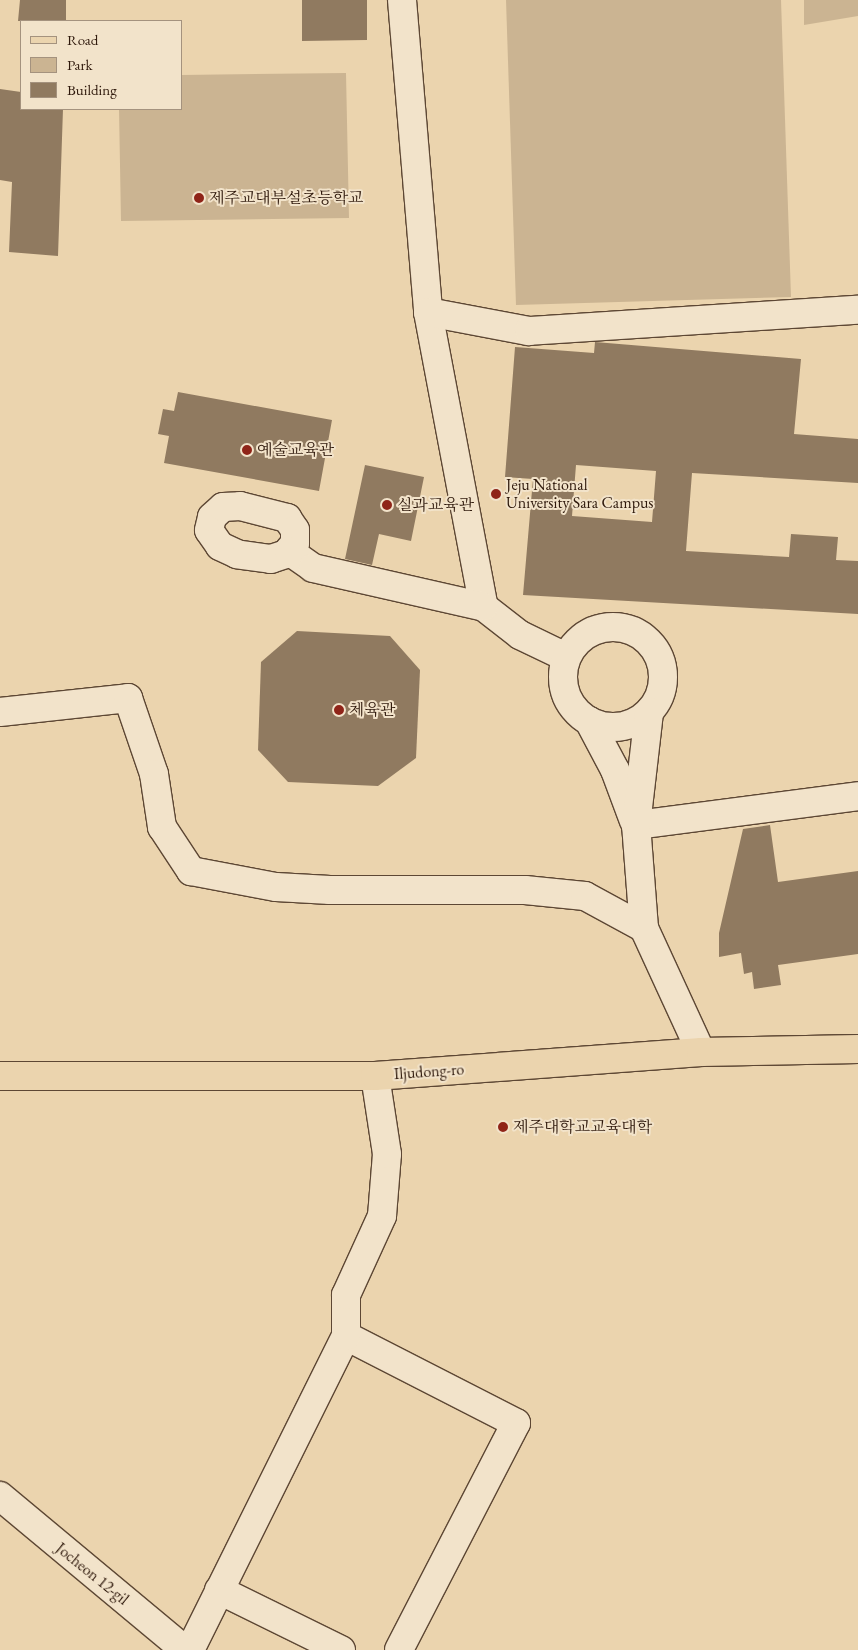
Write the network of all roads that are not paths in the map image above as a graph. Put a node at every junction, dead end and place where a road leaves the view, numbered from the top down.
1 (402, 0) edge
2 (858, 310) edge
3 (428, 312) junction
4 (289, 551) dead end
5 (484, 607) junction
6 (566, 657) junction
7 (0, 712) edge
8 (649, 712) junction
9 (589, 721) junction
10 (858, 796) edge
11 (636, 825) junction
12 (644, 928) junction
13 (858, 1049) edge
14 (701, 1052) junction
15 (0, 1076) edge
16 (375, 1076) junction
17 (346, 1336) junction
18 (0, 1496) edge
19 (219, 1590) junction
20 (185, 1650) edge
21 (190, 1650) edge
22 (341, 1650) edge
23 (399, 1650) edge

1 - 3 street
2 - 3 street
3 - 5 street
4 - 5 street
5 - 6 street
6 - 8 street
6 - 9 street
7 - 12 street
8 - 9 street
8 - 11 street
9 - 11 street
10 - 11 street
11 - 12 street
12 - 14 street
13 - 14 main road, Iljudong-ro
14 - 16 main road, Iljudong-ro
15 - 16 main road, Iljudong-ro
16 - 17 street
17 - 19 street
17 - 23 street
18 - 20 street, Jocheon 12-gil
19 - 21 street
19 - 22 street

